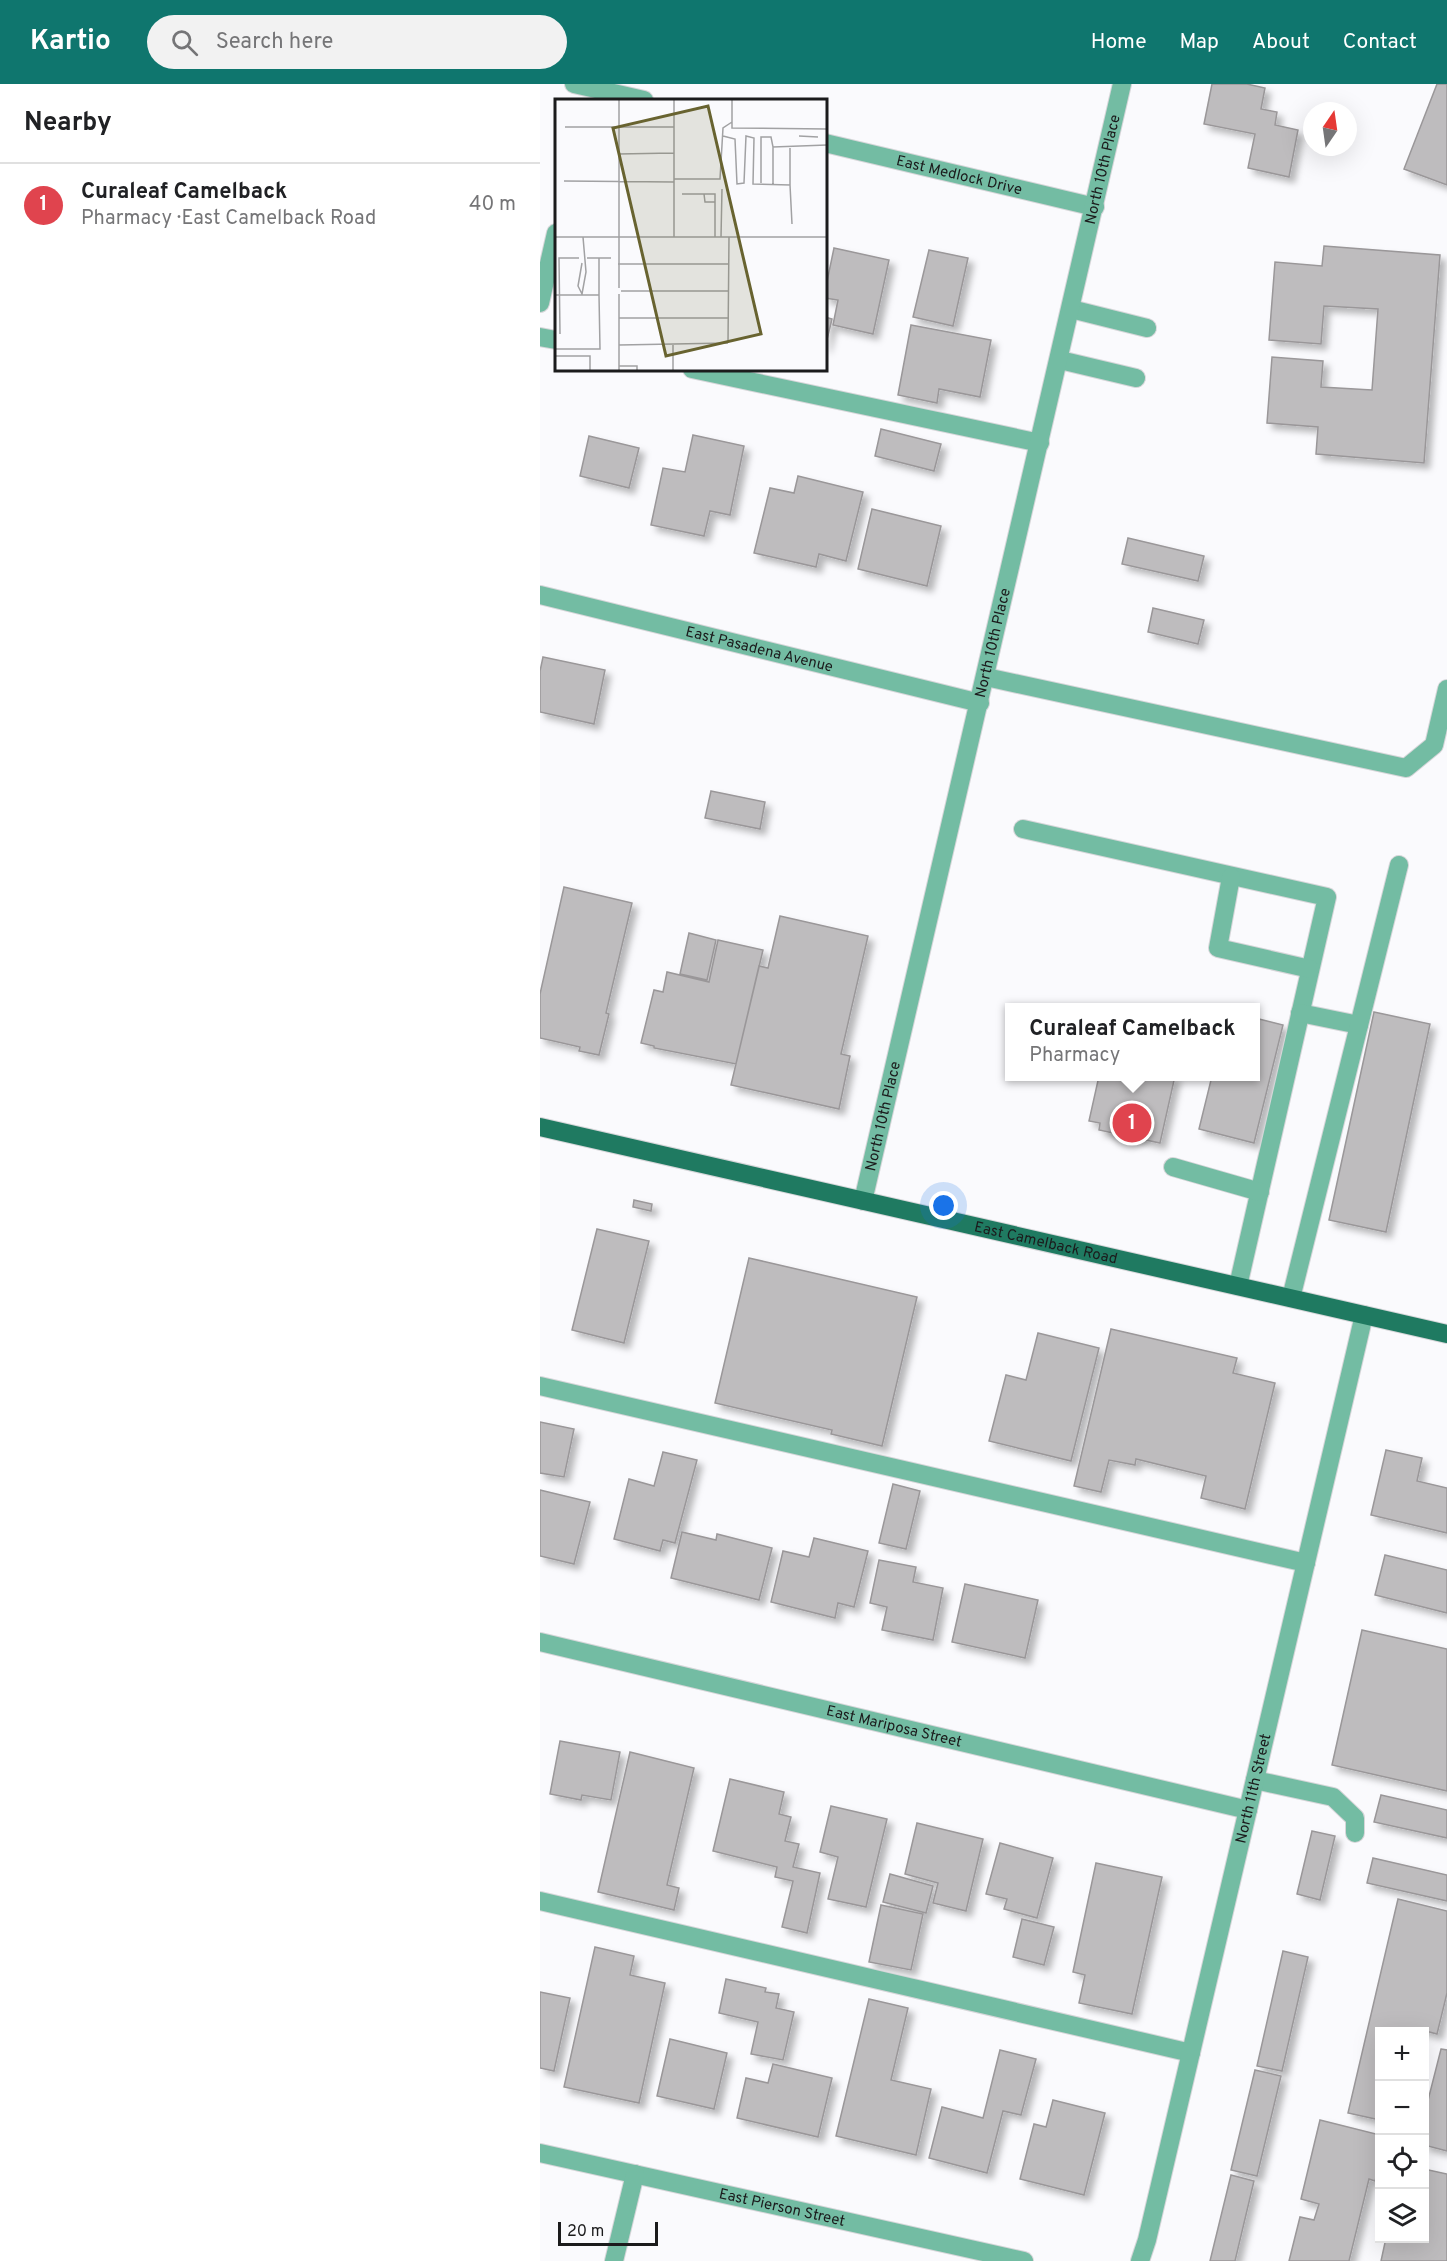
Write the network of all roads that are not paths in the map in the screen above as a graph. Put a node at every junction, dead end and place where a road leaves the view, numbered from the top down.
1 (1122, 84) edge
2 (586, 89) edge
3 (639, 99) edge
4 (826, 143) edge
5 (1095, 207) junction
6 (555, 237) edge
7 (540, 303) edge
8 (1071, 309) junction
9 (1147, 328) dead end
10 (540, 337) edge
11 (555, 340) edge
12 (1060, 360) junction
13 (697, 370) edge
14 (1136, 378) dead end
15 (1040, 443) junction
16 (540, 596) edge
17 (986, 677) junction
18 (1447, 689) edge
19 (980, 703) junction
20 (1023, 829) dead end
21 (1399, 865) dead end
22 (1231, 877) junction
23 (1310, 969) junction
24 (1300, 1013) junction
25 (1359, 1025) junction
26 (540, 1127) edge
27 (1173, 1167) dead end
28 (1260, 1192) junction
29 (863, 1201) junction
30 (1238, 1286) junction
31 (1291, 1298) junction
32 (1364, 1315) junction
33 (1447, 1334) edge
34 (540, 1386) edge
35 (1306, 1563) junction
36 (540, 1642) edge
37 (1256, 1780) junction
38 (1248, 1810) junction
39 (1356, 1833) dead end
40 (540, 1901) edge
41 (1191, 2053) junction
42 (540, 2152) edge
43 (635, 2174) junction
44 (614, 2261) edge
45 (1024, 2261) edge
46 (1140, 2261) edge

1 - 5 street, North 10th Place
2 - 3 street
4 - 5 street, East Medlock Drive
5 - 8 street, North 10th Place
6 - 7 street
8 - 9 street
8 - 12 street, North 10th Place
10 - 11 street
12 - 14 street
12 - 15 street, North 10th Place
13 - 15 street
15 - 17 street, North 10th Place
16 - 19 street, East Pasadena Avenue
17 - 18 street
17 - 19 street, North 10th Place
19 - 29 street, North 10th Place
20 - 22 street
21 - 25 street
22 - 23 street
22 - 23 street
23 - 24 street
24 - 25 street
24 - 28 street
25 - 31 street
26 - 29 main road, East Camelback Road
27 - 28 street
28 - 30 street
29 - 30 main road, East Camelback Road
30 - 31 main road, East Camelback Road
31 - 32 main road, East Camelback Road
32 - 33 main road, East Camelback Road
32 - 35 street, North 11th Street
34 - 35 street
35 - 37 street, North 11th Street
36 - 38 street, East Mariposa Street
37 - 38 street, North 11th Street
37 - 39 street
38 - 41 street, North 11th Street
40 - 41 street
41 - 46 street, North 11th Street
42 - 43 street, East Pierson Street
43 - 44 street
43 - 45 street, East Pierson Street

